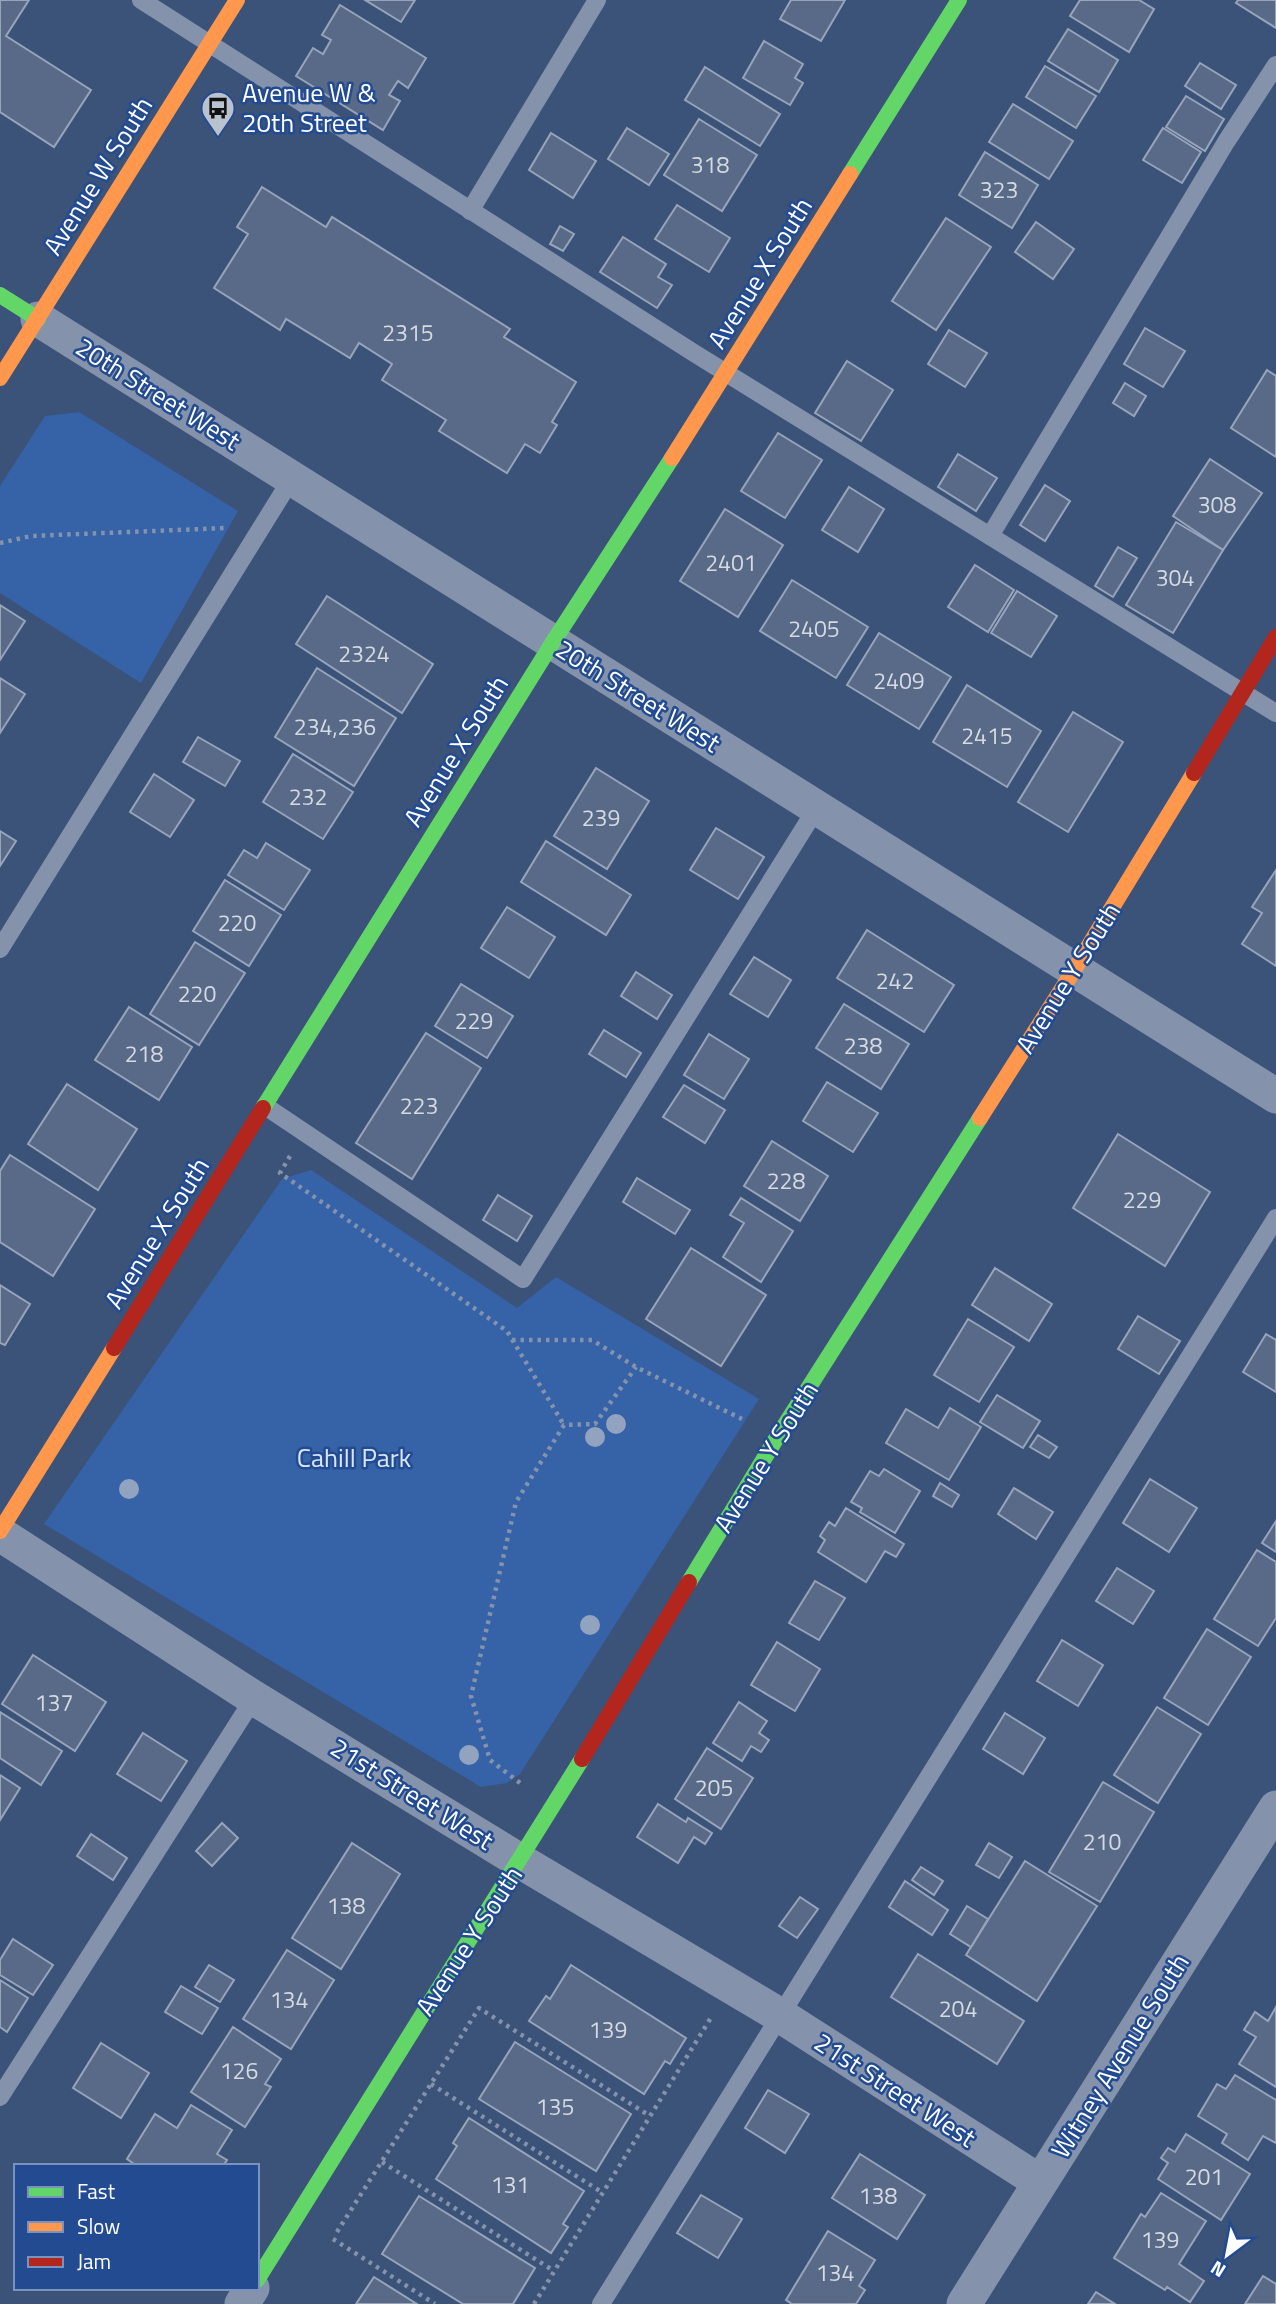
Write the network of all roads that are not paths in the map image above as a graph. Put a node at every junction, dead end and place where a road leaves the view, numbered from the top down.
1 (141, 0) edge
2 (237, 0) edge
3 (597, 0) edge
4 (959, 0) edge
5 (209, 44) junction
6 (1276, 65) edge
7 (470, 211) junction
8 (0, 295) edge
9 (38, 320) junction
10 (727, 373) junction
11 (0, 378) edge
12 (292, 478) junction
13 (990, 537) junction
14 (1276, 636) edge
15 (553, 642) junction
16 (1241, 691) junction
17 (1276, 713) edge
18 (816, 809) junction
19 (0, 949) edge
20 (1074, 970) junction
21 (1276, 1096) edge
22 (265, 1105) junction
23 (1276, 1218) edge
24 (0, 1532) edge
25 (254, 1698) junction
26 (1276, 1808) edge
27 (520, 1861) junction
28 (781, 2016) junction
29 (0, 2097) edge
30 (1040, 2182) junction
31 (259, 2277) edge
32 (601, 2304) edge
33 (964, 2304) edge

1 - 5 lane
2 - 5 street, Avenue W South
3 - 7 lane
4 - 10 street, Avenue X South
5 - 7 lane
5 - 9 street, Avenue W South
6 - 13 lane
7 - 10 lane
8 - 9 street, 20th Street West
9 - 11 street, Avenue W South
9 - 12 street, 20th Street West
10 - 13 lane
10 - 15 street, Avenue X South
12 - 15 street, 20th Street West
12 - 19 lane
13 - 16 lane
14 - 16 street, Avenue Y South
15 - 18 street, 20th Street West
15 - 22 street, Avenue X South
16 - 17 lane
16 - 20 street, Avenue Y South
18 - 20 street, 20th Street West
18 - 22 lane
20 - 21 street, 20th Street West
20 - 27 street, Avenue Y South
22 - 24 street, Avenue X South
23 - 28 lane
24 - 25 street, 21st Street West
25 - 27 street, 21st Street West
25 - 29 lane
26 - 30 street, Witney Avenue South
27 - 28 street, 21st Street West
27 - 31 street, Avenue Y South
28 - 30 street, 21st Street West
28 - 32 lane
30 - 33 street, Witney Avenue South

